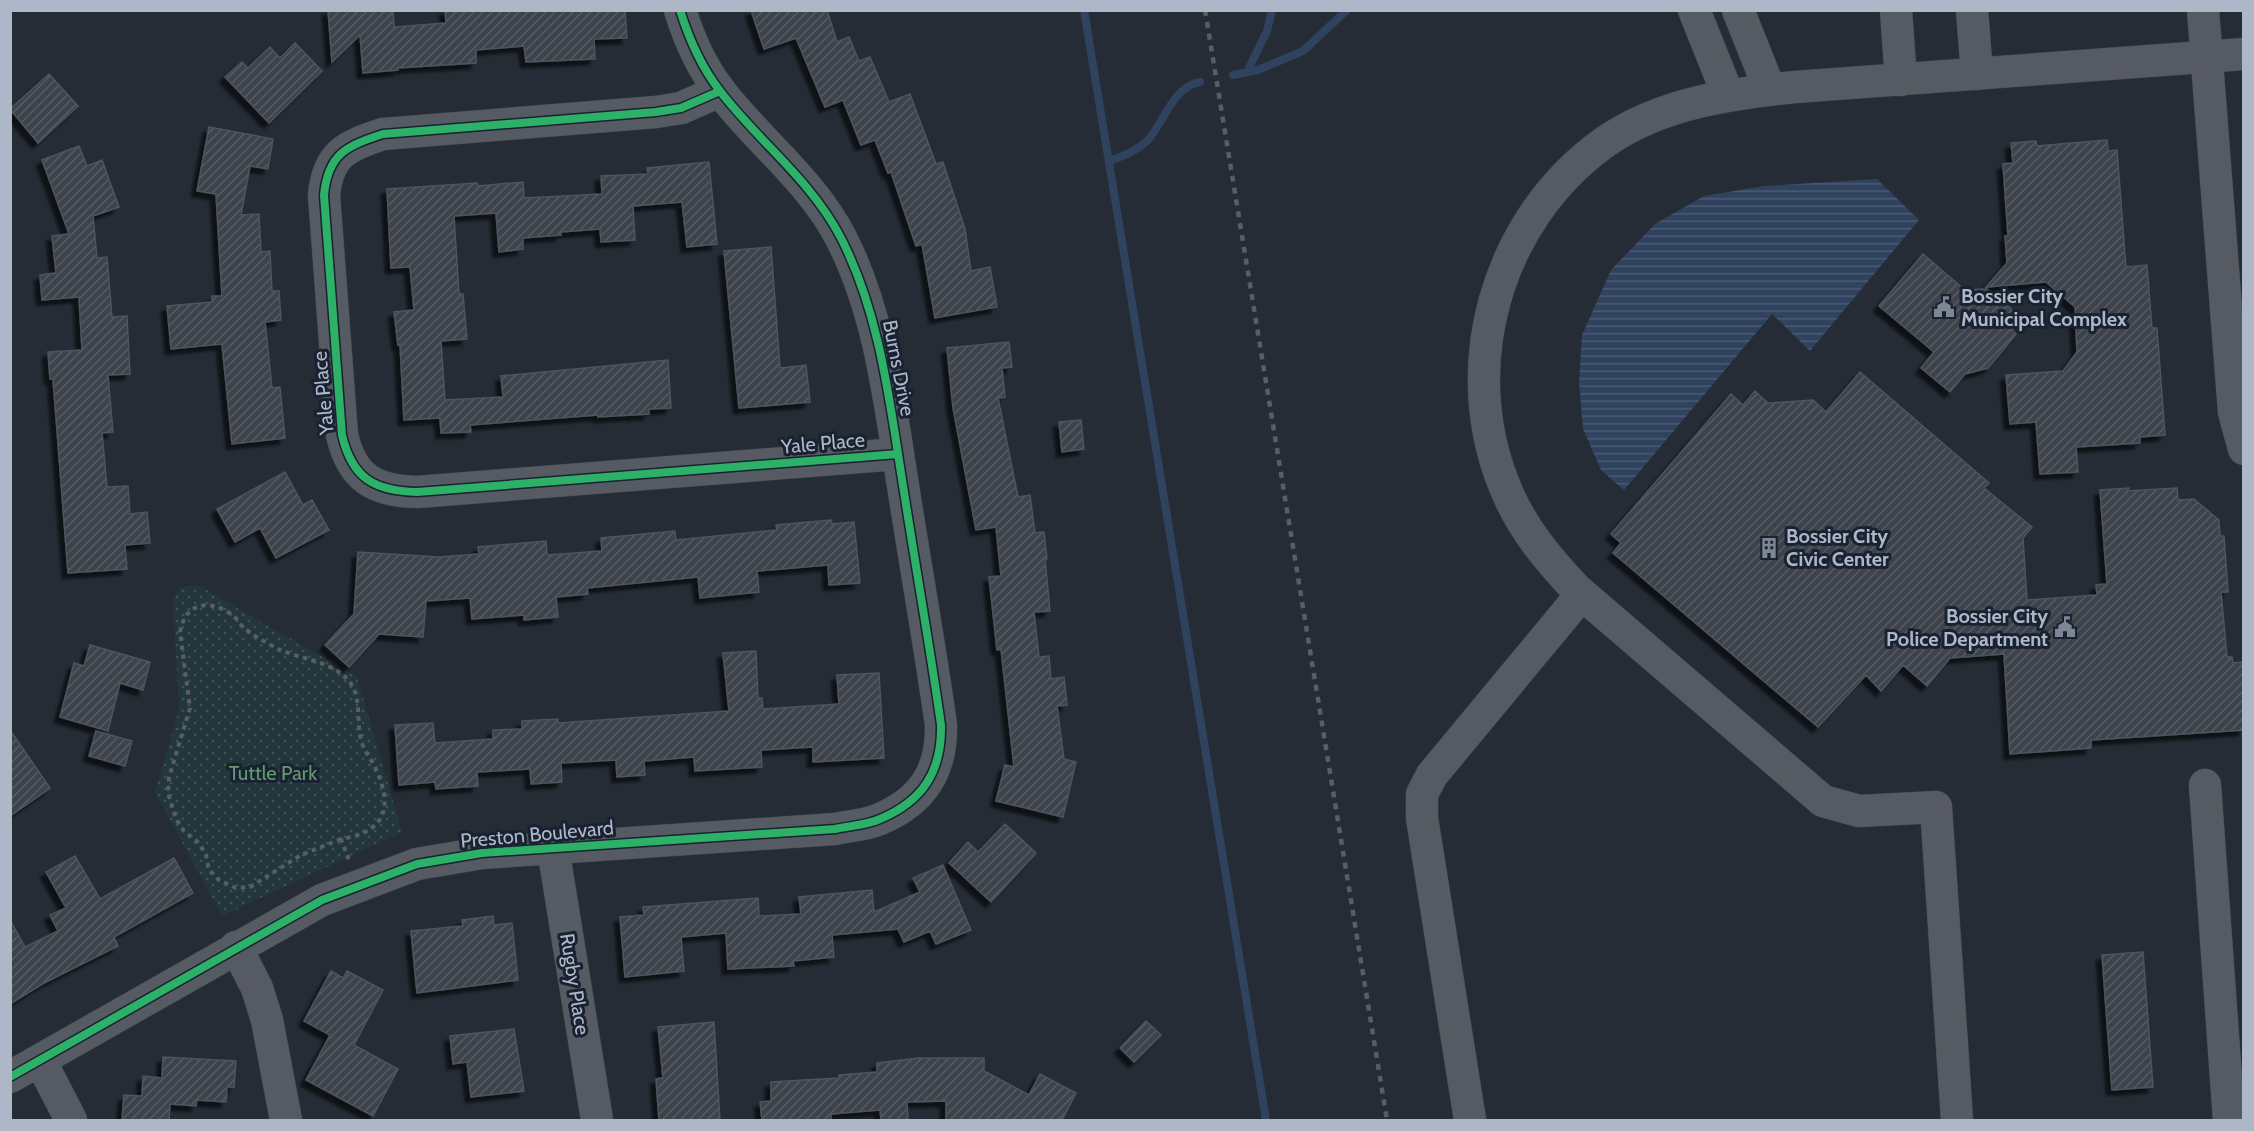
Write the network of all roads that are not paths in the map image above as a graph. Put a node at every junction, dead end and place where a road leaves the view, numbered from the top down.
1 (680, 10) edge
2 (1694, 10) edge
3 (1738, 10) edge
4 (1896, 10) edge
5 (1972, 10) edge
6 (2204, 10) edge
7 (2244, 54) edge
8 (2207, 57) junction
9 (1977, 74) junction
10 (1901, 80) junction
11 (1770, 90) junction
12 (720, 91) junction
13 (1728, 95) junction
14 (2244, 449) edge
15 (898, 454) junction
16 (1582, 594) junction
17 (927, 786) joint
18 (2205, 786) dead end
19 (553, 848) junction
20 (236, 948) junction
21 (40, 1060) junction
22 (10, 1077) edge
23 (71, 1120) edge
24 (286, 1120) edge
25 (597, 1120) edge
26 (1470, 1120) edge
27 (1958, 1120) edge
28 (2229, 1120) edge

1 - 12 street, Burns Drive
2 - 13 street
3 - 11 street
4 - 10 street
5 - 9 street
6 - 8 street
7 - 8 street
8 - 9 street
8 - 14 street
9 - 10 street
10 - 11 street
11 - 13 street
12 - 15 street, Burns Drive
12 - 15 street, Yale Place
13 - 16 street
15 - 17 street, Burns Drive
16 - 26 street
16 - 27 street
17 - 19 street, Preston Boulevard
18 - 28 street
19 - 20 street, Preston Boulevard
19 - 25 street, Rugby Place
20 - 21 street, Preston Boulevard
20 - 24 street
21 - 22 street, Preston Boulevard
21 - 23 street

